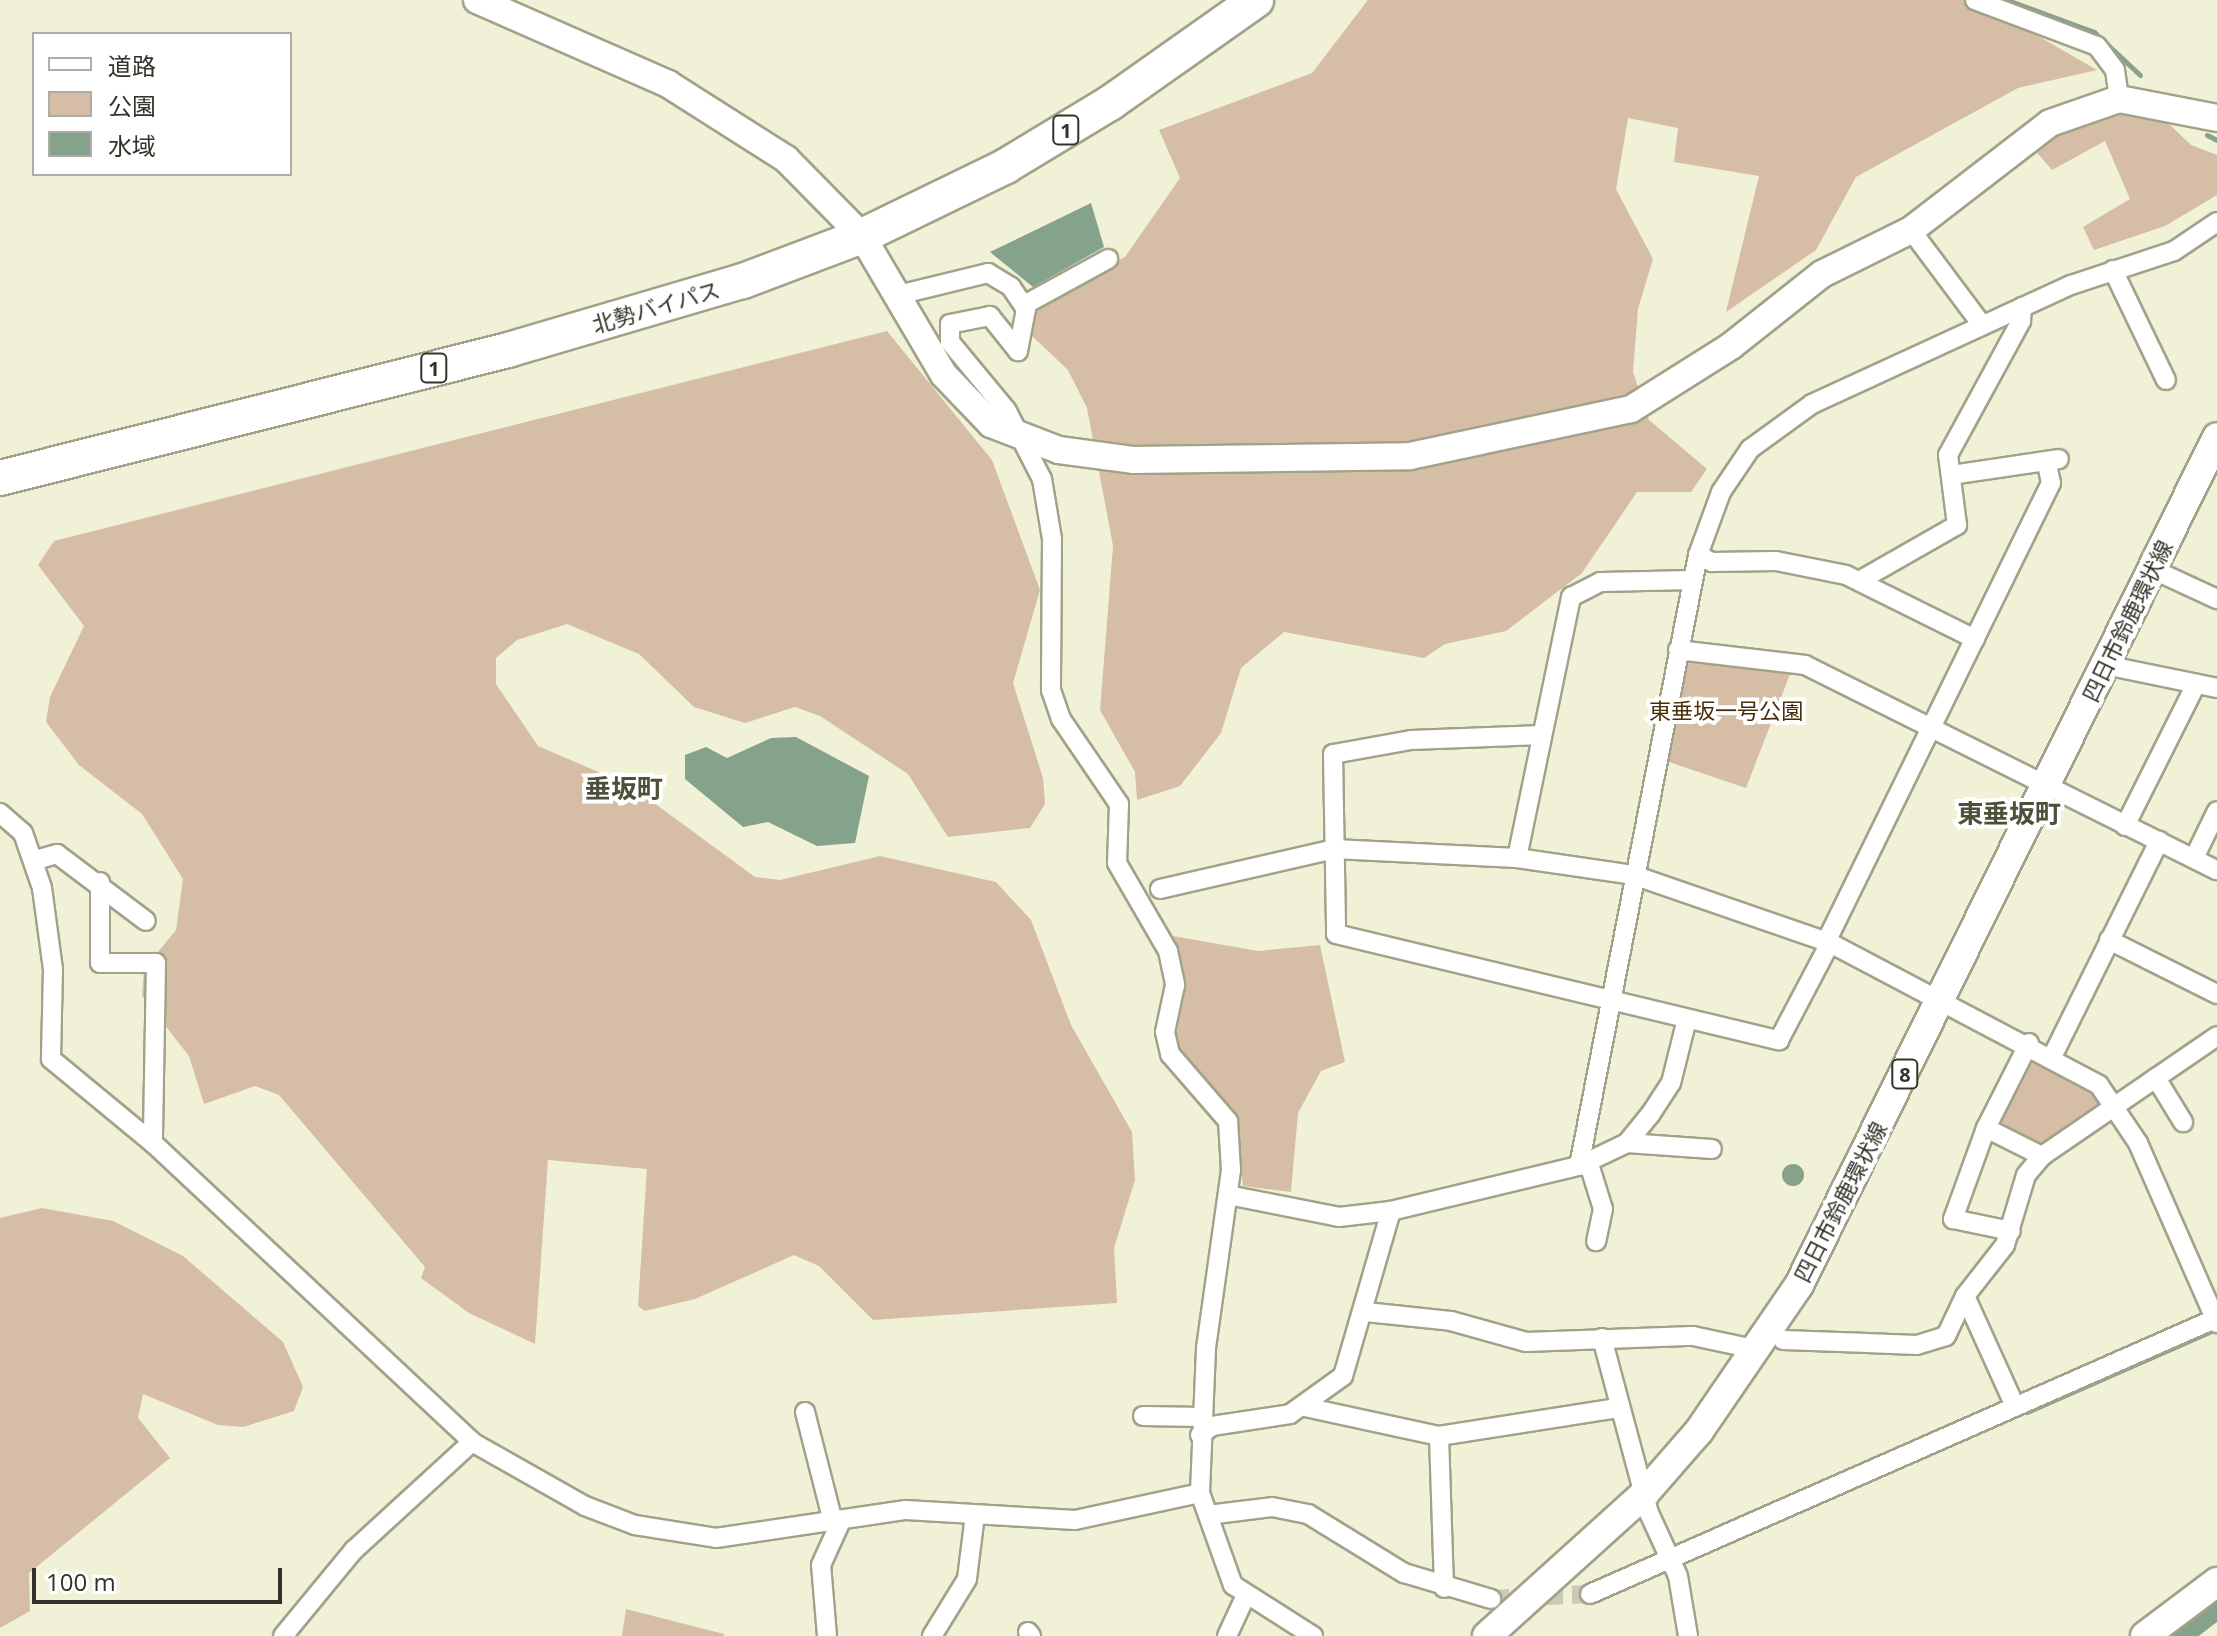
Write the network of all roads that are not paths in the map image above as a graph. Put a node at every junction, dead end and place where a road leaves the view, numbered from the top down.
1 (477, 0) edge
2 (1256, 0) edge
3 (1975, 0) edge
4 (2119, 99) junction
5 (2217, 118) edge
6 (2217, 222) edge
7 (1911, 230) junction
8 (862, 236) junction
9 (1108, 259) dead end
10 (2113, 270) junction
11 (894, 296) junction
12 (1024, 305) junction
13 (2022, 307) junction
14 (1982, 325) junction
15 (2166, 380) dead end
16 (1020, 435) junction
17 (2217, 437) edge
18 (1951, 475) junction
19 (0, 478) edge
20 (1698, 555) junction
21 (2152, 569) junction
22 (1693, 580) junction
23 (1859, 581) junction
24 (2217, 599) edge
25 (1975, 639) junction
26 (1678, 650) junction
27 (2105, 665) junction
28 (2196, 684) junction
29 (2217, 688) edge
30 (1930, 727) junction
31 (1542, 735) junction
32 (2047, 785) junction
33 (2217, 811) edge
34 (0, 813) edge
35 (2125, 826) junction
36 (2159, 841) junction
37 (1334, 849) junction
38 (1517, 858) junction
39 (2194, 858) junction
40 (36, 860) junction
41 (2217, 870) edge
42 (1633, 875) junction
43 (100, 882) junction
44 (1160, 889) dead end
45 (146, 921) dead end
46 (2109, 940) junction
47 (1828, 942) junction
48 (2217, 994) edge
49 (1943, 997) junction
50 (1608, 1001) junction
51 (1687, 1019) junction
52 (2216, 1039) edge
53 (2029, 1043) junction
54 (2053, 1055) junction
55 (2156, 1078) junction
56 (2118, 1109) junction
57 (2183, 1122) dead end
58 (1986, 1128) junction
59 (153, 1143) junction
60 (1627, 1143) junction
61 (1712, 1149) dead end
62 (2042, 1156) junction
63 (1584, 1165) junction
64 (1228, 1195) junction
65 (1391, 1211) junction
66 (2011, 1231) junction
67 (1596, 1241) dead end
68 (1965, 1296) junction
69 (1366, 1312) junction
70 (2216, 1320) edge
71 (1602, 1338) junction
72 (1771, 1345) junction
73 (2015, 1406) junction
74 (1305, 1407) junction
75 (1618, 1408) junction
76 (805, 1412) dead end
77 (1143, 1416) dead end
78 (1201, 1426) junction
79 (1439, 1436) junction
80 (472, 1442) junction
81 (1200, 1493) junction
82 (1645, 1493) junction
83 (975, 1515) junction
84 (1208, 1515) junction
85 (837, 1522) junction
86 (1671, 1557) junction
87 (2216, 1584) edge
88 (1444, 1588) junction
89 (1590, 1594) tunnel mouth
90 (1246, 1595) junction
91 (1491, 1599) tunnel mouth
92 (283, 1636) edge
93 (827, 1636) edge
94 (932, 1636) edge
95 (1227, 1636) edge
96 (1313, 1636) edge
97 (1487, 1636) edge
98 (1688, 1636) edge
99 (2145, 1636) edge

1 - 8 street
2 - 8 highway, 北勢バイパス / 1
3 - 4 street
4 - 5 street
4 - 7 street
6 - 10 street
7 - 14 street
7 - 16 street
8 - 11 street
8 - 19 highway, 北勢バイパス / 1
9 - 12 street
10 - 13 street
10 - 15 street
11 - 12 street
11 - 16 street
12 - 16 street
13 - 14 street
13 - 18 street
14 - 20 street
16 - 64 street
17 - 21 main road, 四日市鈴鹿環状線 / 8
18 - 23 street
18 - 25 street
20 - 22 street
20 - 23 street
21 - 24 street
21 - 27 main road, 四日市鈴鹿環状線 / 8
22 - 26 street
22 - 31 street
23 - 25 street
25 - 30 street
26 - 30 street
26 - 42 street
27 - 28 street
27 - 32 main road, 四日市鈴鹿環状線 / 8
28 - 29 street
28 - 35 street
30 - 32 street
30 - 47 street
31 - 37 street
31 - 38 street
32 - 35 street
32 - 49 main road, 四日市鈴鹿環状線 / 8
33 - 39 street
34 - 40 street
35 - 36 street
36 - 39 street
36 - 46 street
37 - 38 street
37 - 44 street
37 - 50 street
38 - 42 street
39 - 41 street
40 - 43 street
40 - 59 street
42 - 47 street
42 - 50 street
43 - 45 street
43 - 59 street
46 - 48 street
46 - 54 street
47 - 49 street
47 - 51 street
49 - 53 street
49 - 72 main road, 四日市鈴鹿環状線 / 8
50 - 51 street
50 - 63 street
51 - 60 street
52 - 55 street
53 - 54 street
53 - 58 street
54 - 56 street
55 - 56 street
55 - 57 street
56 - 62 street
56 - 70 street
58 - 62 street
58 - 66 street
59 - 80 street
60 - 61 street
60 - 63 street
62 - 66 street
63 - 65 street
63 - 67 street
64 - 65 street
64 - 78 street
65 - 69 street
66 - 68 street
68 - 72 street
68 - 73 street
69 - 71 street
69 - 74 street
70 - 73 street
71 - 72 street
71 - 75 street
72 - 82 main road, 四日市鈴鹿環状線 / 8
73 - 86 street
74 - 78 street
74 - 79 street
75 - 79 street
75 - 82 street
76 - 85 street
77 - 78 street
78 - 81 street
79 - 88 street
80 - 85 street
80 - 92 street
81 - 83 street
81 - 84 street
82 - 86 street
82 - 97 main road, 四日市鈴鹿環状線 / 8
83 - 85 street
83 - 94 street
84 - 88 street
84 - 90 street
85 - 93 street
86 - 89 street
86 - 98 street
87 - 99 main road
88 - 91 street
90 - 95 street
90 - 96 street

